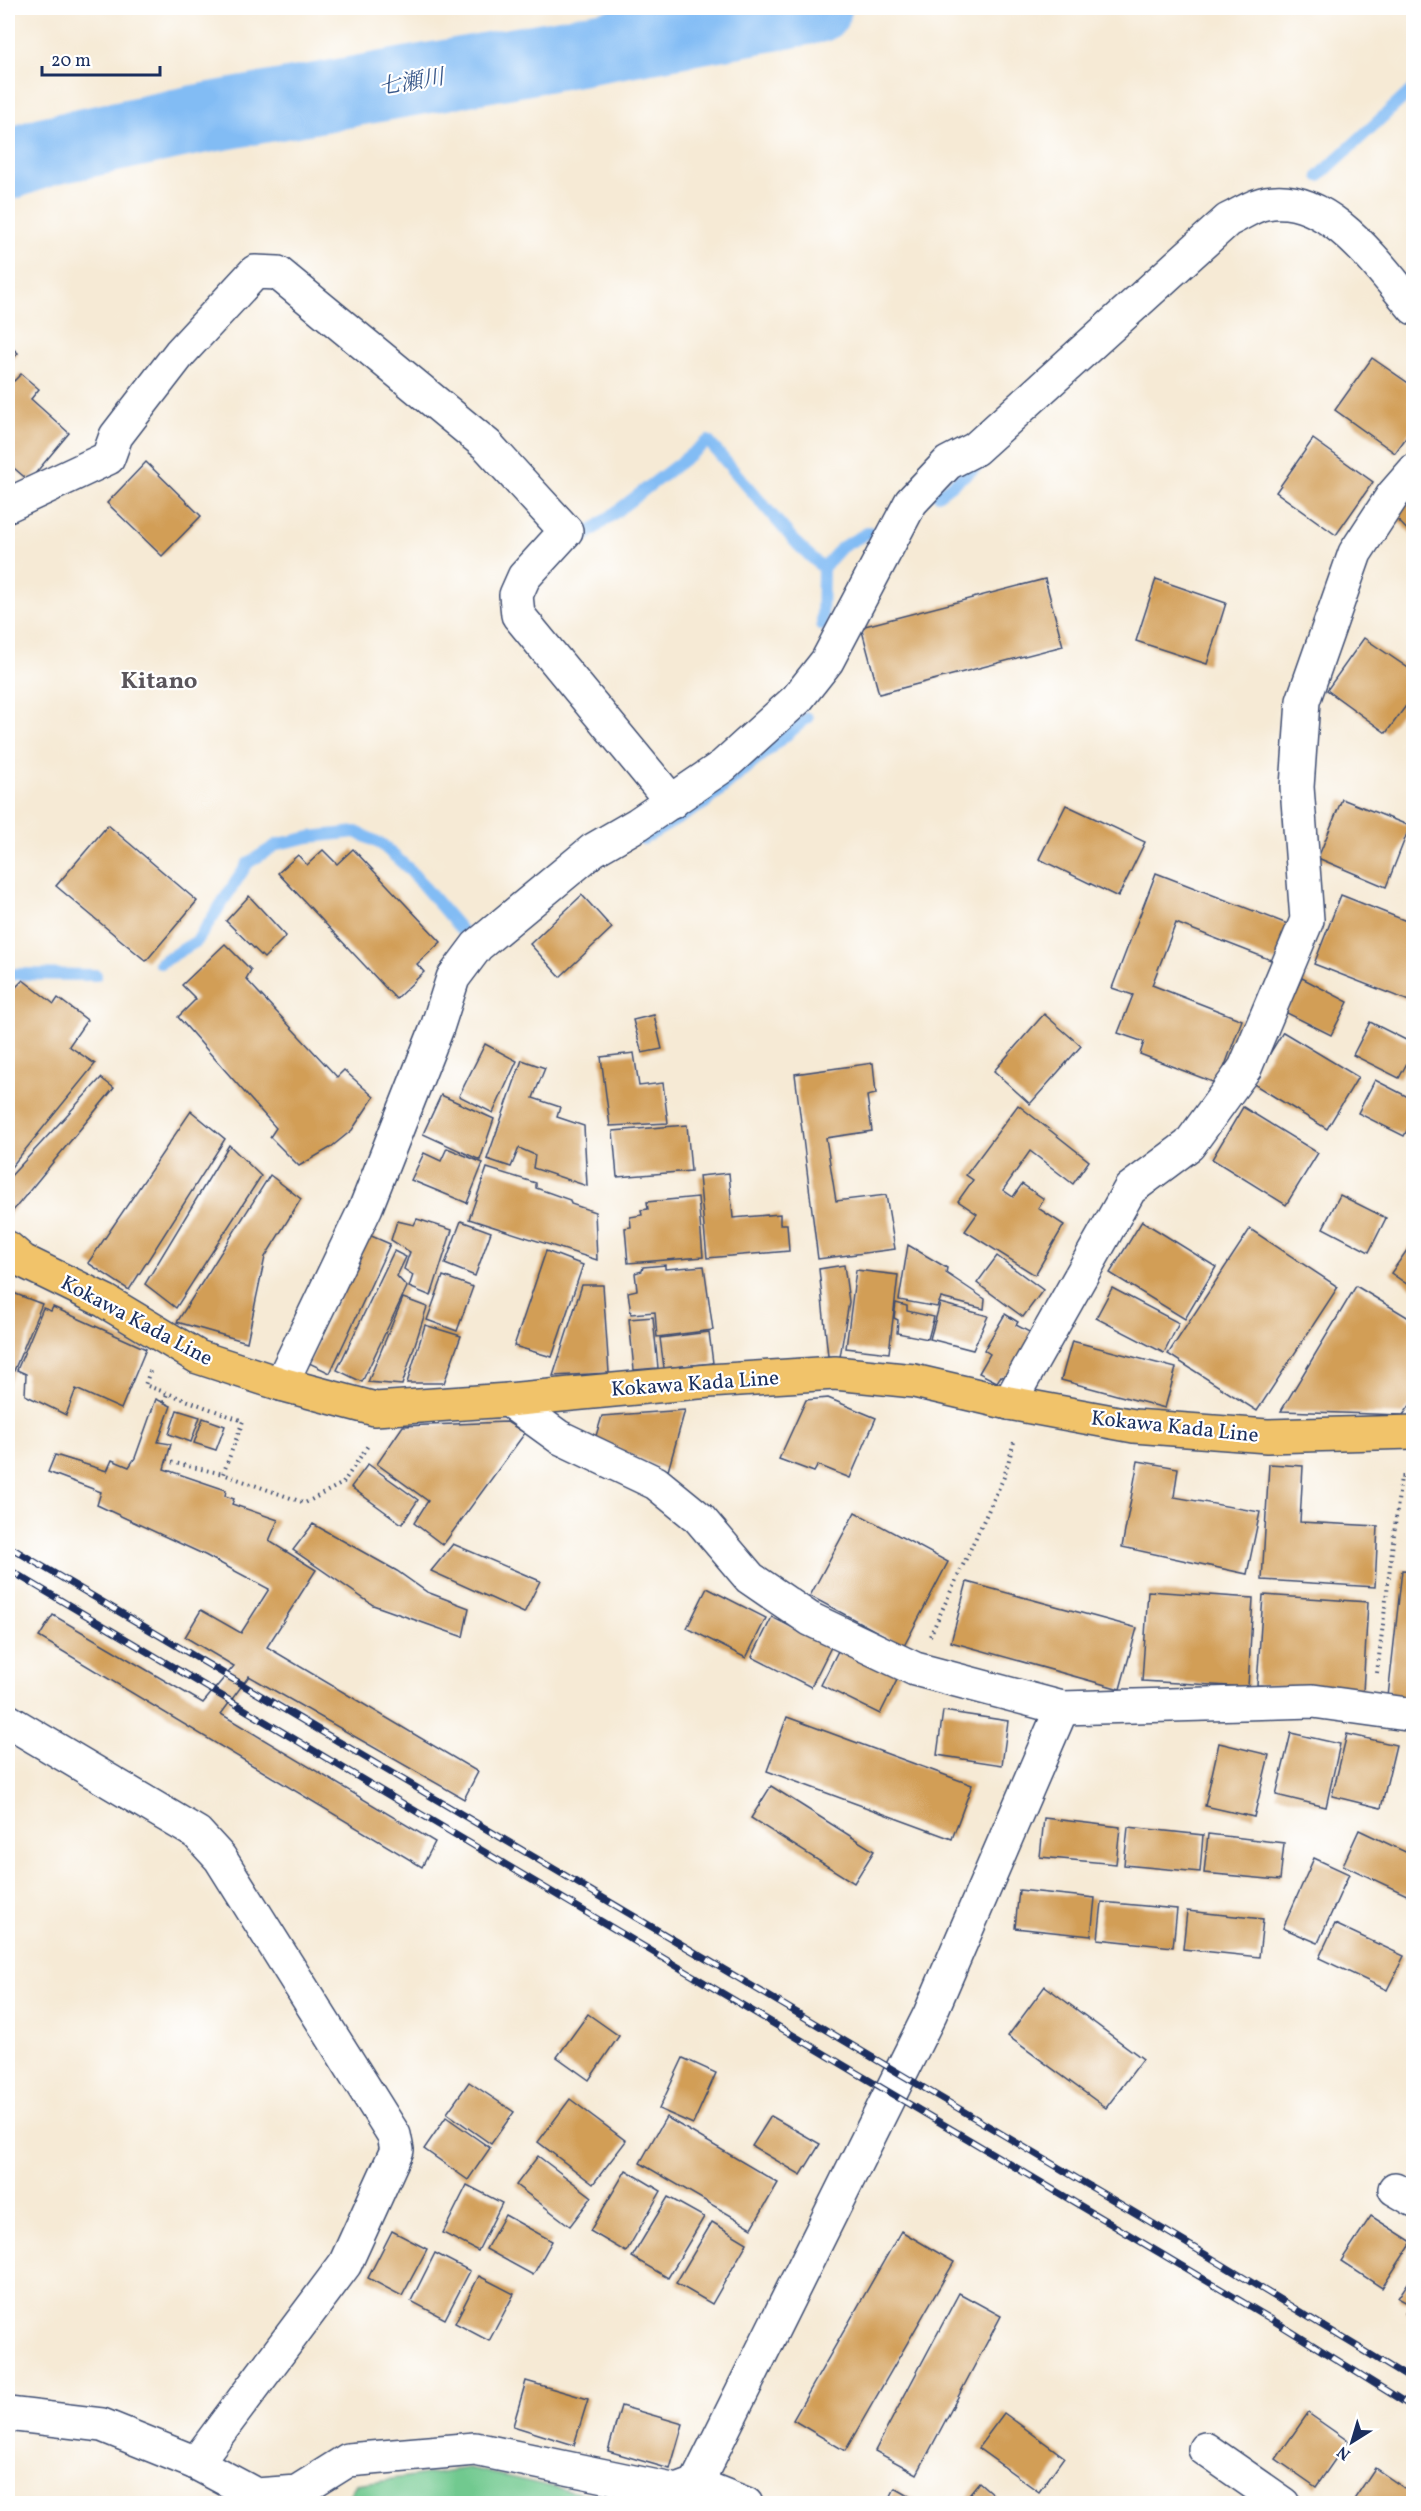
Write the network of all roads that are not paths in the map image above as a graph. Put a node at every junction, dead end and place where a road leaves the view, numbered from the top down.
1 (1413, 308) edge
2 (1413, 471) edge
3 (8, 505) edge
4 (672, 802) junction
5 (8, 1248) edge
6 (281, 1384) junction
7 (508, 1400) junction
8 (1016, 1404) junction
9 (1413, 1432) edge
10 (1062, 1708) junction
11 (1413, 1715) edge
12 (8, 1721) edge
13 (8, 2414) edge
14 (1205, 2449) dead end
15 (196, 2463) junction
16 (696, 2484) junction
17 (746, 2504) edge
18 (1284, 2504) edge

1 - 4 street
2 - 8 street
3 - 4 street
4 - 6 street
5 - 6 main road, Kokawa Kada Line
6 - 7 main road, Kokawa Kada Line
7 - 8 main road, Kokawa Kada Line
7 - 10 street
8 - 9 main road, Kokawa Kada Line
10 - 11 street
10 - 16 street
12 - 15 street
13 - 15 street
14 - 18 street
15 - 16 street
16 - 17 street

